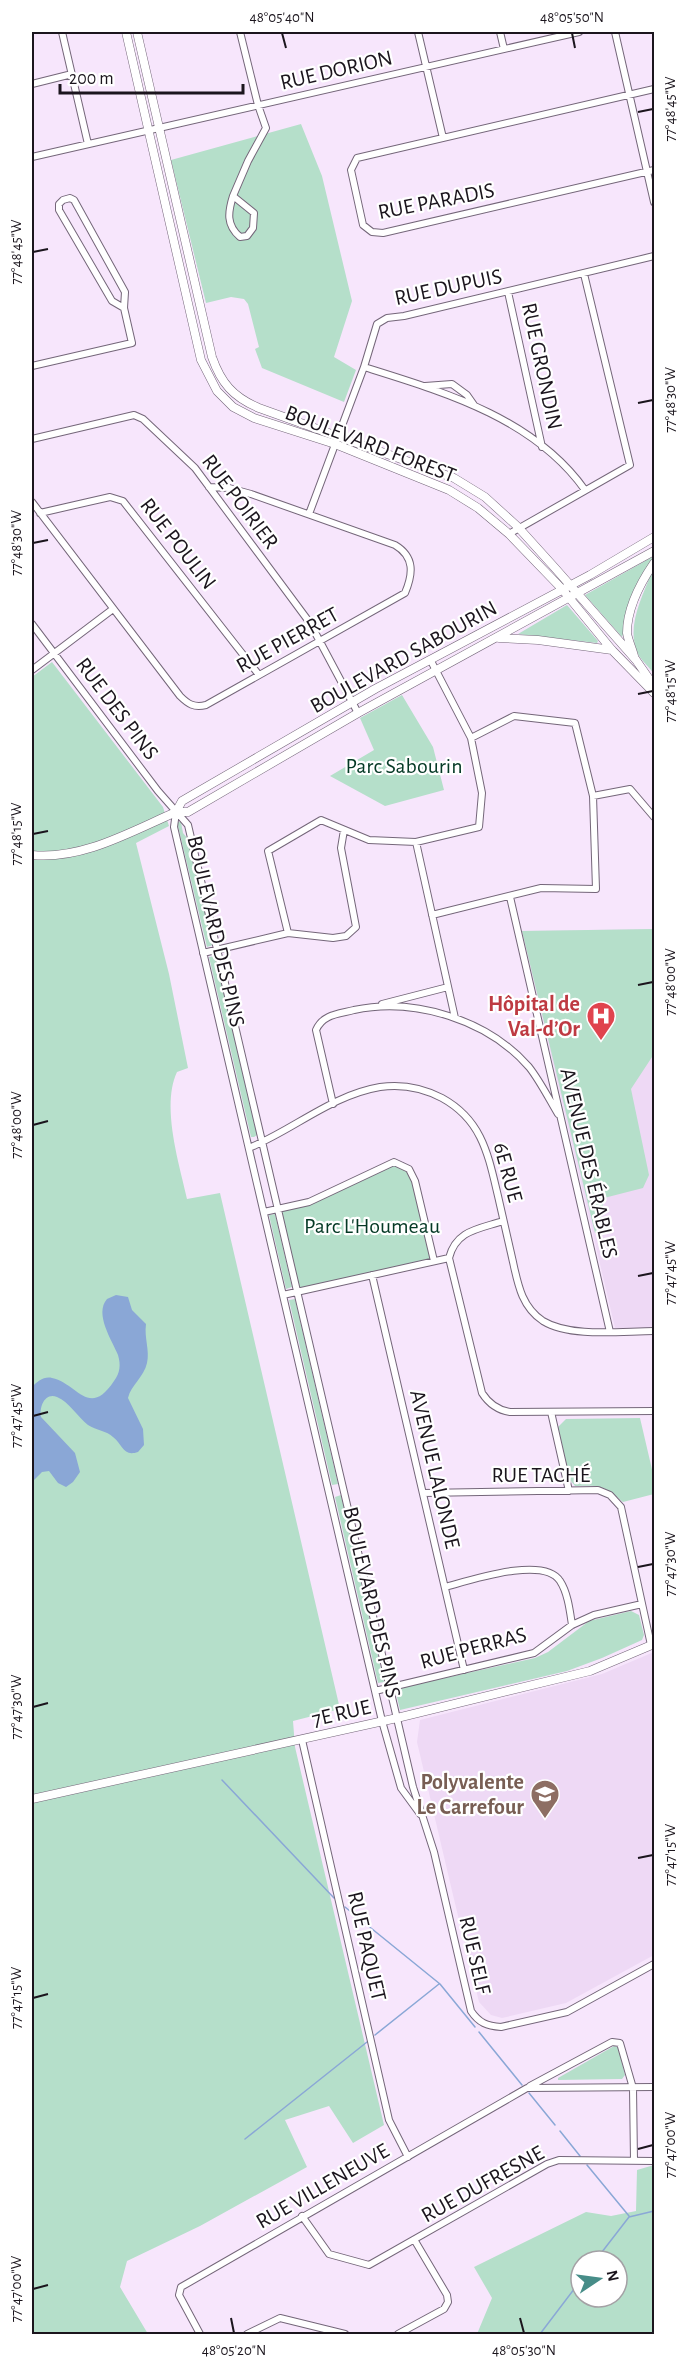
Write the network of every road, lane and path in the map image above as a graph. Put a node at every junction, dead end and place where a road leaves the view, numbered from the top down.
1 (62, 32) edge
2 (126, 32) edge
3 (137, 32) edge
4 (240, 32) edge
5 (418, 32) edge
6 (500, 32) edge
7 (579, 32) edge
8 (615, 32) edge
9 (504, 49) junction
10 (426, 67) junction
11 (72, 74) junction
12 (32, 84) edge
13 (654, 89) edge
14 (630, 95) junction
15 (258, 105) junction
16 (159, 128) junction
17 (149, 130) junction
18 (443, 138) junction
19 (88, 144) junction
20 (32, 157) edge
21 (651, 170) edge
22 (233, 196) junction
23 (654, 201) edge
24 (654, 256) edge
25 (584, 274) junction
26 (508, 292) junction
27 (124, 308) junction
28 (212, 357) junction
29 (201, 360) junction
30 (32, 366) edge
31 (364, 367) junction
32 (423, 387) junction
33 (475, 406) junction
34 (339, 435) junction
35 (32, 439) edge
36 (335, 444) junction
37 (542, 447) junction
38 (209, 487) junction
39 (585, 490) junction
40 (32, 502) edge
41 (40, 513) junction
42 (309, 514) junction
43 (518, 527) junction
44 (509, 534) junction
45 (654, 537) edge
46 (654, 551) edge
47 (654, 563) edge
48 (571, 585) junction
49 (562, 589) junction
50 (577, 593) junction
51 (569, 597) junction
52 (114, 609) junction
53 (32, 624) edge
54 (498, 638) junction
55 (320, 642) junction
56 (612, 650) junction
57 (54, 654) junction
58 (636, 660) junction
59 (431, 661) junction
60 (32, 670) edge
61 (437, 671) junction
62 (259, 675) junction
63 (654, 686) edge
64 (654, 693) edge
65 (353, 703) junction
66 (358, 713) junction
67 (471, 738) junction
68 (593, 796) junction
69 (176, 812) junction
70 (654, 817) edge
71 (344, 830) junction
72 (416, 842) junction
73 (32, 855) edge
74 (510, 897) junction
75 (432, 915) junction
76 (288, 933) junction
77 (217, 949) junction
78 (203, 952) junction
79 (448, 987) junction
80 (370, 1007) junction
81 (455, 1018) junction
82 (333, 1104) junction
83 (561, 1118) junction
84 (261, 1143) junction
85 (249, 1148) junction
86 (277, 1209) junction
87 (264, 1212) junction
88 (503, 1221) junction
89 (449, 1258) junction
90 (434, 1261) junction
91 (372, 1275) junction
92 (297, 1292) junction
93 (283, 1295) junction
94 (654, 1331) edge
95 (610, 1332) junction
96 (654, 1411) edge
97 (550, 1412) junction
98 (343, 1488) junction
99 (328, 1491) junction
100 (569, 1491) junction
101 (423, 1493) junction
102 (445, 1587) junction
103 (642, 1604) junction
104 (572, 1625) junction
105 (653, 1644) edge
106 (464, 1670) junction
107 (390, 1687) junction
108 (375, 1691) junction
109 (397, 1718) junction
110 (382, 1721) junction
111 (302, 1740) junction
112 (32, 1799) edge
113 (421, 1816) junction
114 (654, 1964) edge
115 (654, 2087) edge
116 (527, 2088) junction
117 (633, 2088) junction
118 (408, 2157) junction
119 (634, 2161) junction
120 (654, 2161) edge
121 (302, 2216) junction
122 (415, 2241) junction
123 (200, 2334) edge
124 (247, 2334) edge
125 (345, 2334) edge
126 (398, 2334) edge

1 - 11 street
2 - 17 street, BOULEVARD FOREST
3 - 16 street, BOULEVARD FOREST
4 - 15 street
5 - 10 street
6 - 9 street
7 - 9 street, RUE DORION
8 - 14 street
9 - 10 street, RUE DORION
10 - 15 street, RUE DORION
10 - 18 street
11 - 12 street
11 - 19 street
13 - 14 street, RUE PARADIS
14 - 18 street, RUE PARADIS
14 - 21 street
15 - 16 street, RUE DORION
15 - 22 street
16 - 17 street, RUE DORION
16 - 28 street, BOULEVARD FOREST
17 - 19 street, RUE DORION
17 - 29 street, BOULEVARD FOREST
18 - 21 street, RUE PARADIS
19 - 20 street, RUE DORION
21 - 23 street
22 - 22 street
24 - 25 street, RUE DUPUIS
25 - 26 street, RUE DUPUIS
25 - 39 street
26 - 31 street, RUE DUPUIS
26 - 37 street, RUE GRONDIN
27 - 27 street
27 - 30 street
28 - 29 street
28 - 34 street, BOULEVARD FOREST
29 - 36 street, BOULEVARD FOREST
31 - 32 street
31 - 34 street, RUE DUPUIS
32 - 33 street
32 - 33 street
33 - 37 street
34 - 36 street, RUE DUPUIS
34 - 43 street, BOULEVARD FOREST
35 - 38 street, RUE POIRIER
36 - 42 street, RUE DUPUIS
36 - 44 street, BOULEVARD FOREST
37 - 39 street
38 - 42 street, RUE PIERRET
38 - 55 street, RUE POIRIER
39 - 43 street
40 - 41 street, RUE PIERRET
41 - 52 street, RUE PIERRET
41 - 62 street, RUE POULIN
42 - 55 street, RUE PIERRET
43 - 44 street
43 - 48 street, BOULEVARD FOREST
44 - 49 street, BOULEVARD FOREST
45 - 48 street, BOULEVARD SABOURIN
46 - 50 street, BOULEVARD SABOURIN
47 - 58 street
48 - 49 street, BOULEVARD SABOURIN
48 - 50 street, BOULEVARD FOREST
49 - 51 street, BOULEVARD FOREST
49 - 59 street, BOULEVARD SABOURIN
50 - 51 street, BOULEVARD SABOURIN
50 - 58 street, BOULEVARD FOREST
51 - 54 street, BOULEVARD SABOURIN
51 - 56 street, BOULEVARD FOREST
52 - 57 street
52 - 62 street, RUE PIERRET
53 - 57 street, RUE DES PINS
54 - 56 street
54 - 61 street, BOULEVARD SABOURIN
55 - 62 street, RUE PIERRET
55 - 65 street, RUE POIRIER
56 - 64 street, BOULEVARD FOREST
57 - 60 street
57 - 69 street, RUE DES PINS
58 - 63 street, BOULEVARD FOREST
59 - 61 street
59 - 65 street, BOULEVARD SABOURIN
61 - 66 street, BOULEVARD SABOURIN
61 - 67 street
65 - 66 street, RUE POIRIER
65 - 69 street, BOULEVARD SABOURIN
66 - 69 street, BOULEVARD SABOURIN
67 - 68 street
67 - 72 street
68 - 70 street
68 - 74 street
69 - 73 street, BOULEVARD SABOURIN
69 - 77 street, BOULEVARD DES PINS
69 - 78 street, BOULEVARD DES PINS
71 - 72 street
71 - 76 street
71 - 76 street
72 - 75 street
74 - 75 street
74 - 83 street, AVENUE DES ÉRABLES
75 - 79 street
76 - 77 street
77 - 78 street
77 - 84 street, BOULEVARD DES PINS
78 - 85 street, BOULEVARD DES PINS
79 - 80 street
79 - 81 street
80 - 81 street
80 - 82 street
81 - 83 street
82 - 84 street, 6E RUE
82 - 88 street, 6E RUE
83 - 95 street, AVENUE DES ÉRABLES
84 - 85 street, 6E RUE
84 - 86 street, BOULEVARD DES PINS
85 - 87 street, BOULEVARD DES PINS
86 - 87 street
86 - 90 street
86 - 92 street, BOULEVARD DES PINS
87 - 93 street, BOULEVARD DES PINS
88 - 89 street
88 - 95 street, 6E RUE
89 - 90 street
89 - 97 street
90 - 91 street
91 - 92 street
91 - 101 street, AVENUE LALONDE
92 - 93 street
92 - 98 street, BOULEVARD DES PINS
93 - 99 street, BOULEVARD DES PINS
94 - 95 street, 6E RUE
96 - 97 street
97 - 100 street
98 - 99 street, BOULEVARD DES PINS
98 - 107 street, BOULEVARD DES PINS
99 - 108 street, BOULEVARD DES PINS
100 - 101 street, RUE TACHÉ
100 - 103 street, RUE TACHÉ
101 - 102 street, AVENUE LALONDE
102 - 104 street
102 - 106 street, AVENUE LALONDE
103 - 104 street, RUE PERRAS
103 - 105 street, RUE TACHÉ
104 - 106 street, RUE PERRAS
105 - 109 street, 7E RUE
106 - 107 street, RUE PERRAS
107 - 108 street, RUE PERRAS
107 - 109 street, BOULEVARD DES PINS
108 - 110 street, BOULEVARD DES PINS
109 - 110 street, 7E RUE
109 - 113 street, RUE SELF
110 - 111 street, 7E RUE
110 - 113 street, RUE SELF
111 - 112 street, 7E RUE
111 - 118 street, RUE PAQUET
113 - 114 street, RUE SELF
115 - 117 street
116 - 117 street
116 - 117 street, RUE VILLENEUVE
116 - 118 street, RUE VILLENEUVE
117 - 119 street
118 - 121 street, RUE VILLENEUVE
119 - 120 street, RUE DUFRESNE
119 - 122 street, RUE DUFRESNE
121 - 122 street, RUE DUFRESNE
121 - 123 street, RUE VILLENEUVE
122 - 126 street
124 - 125 street

